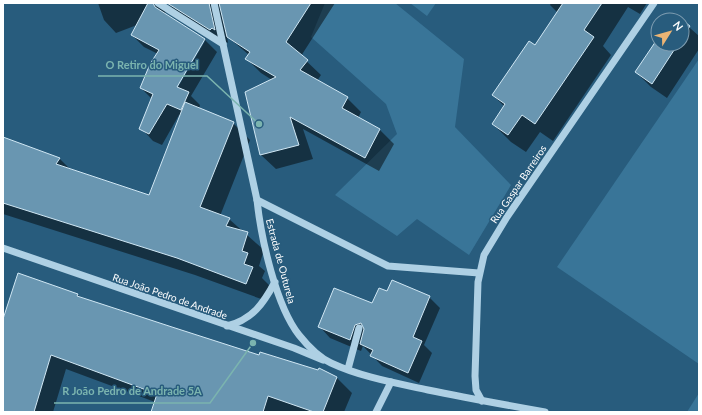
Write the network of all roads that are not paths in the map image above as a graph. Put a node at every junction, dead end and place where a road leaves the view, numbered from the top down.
1 (158, 3) edge
2 (214, 3) edge
3 (654, 3) edge
4 (224, 44) junction
5 (257, 200) junction
6 (3, 248) edge
7 (479, 273) junction
8 (275, 282) junction
9 (226, 326) junction
10 (358, 328) dead end
11 (330, 363) junction
12 (348, 369) junction
13 (391, 382) junction
14 (482, 401) junction
15 (376, 412) edge
16 (545, 412) edge

1 - 4 street
2 - 4 street, Estrada de Outurela
3 - 7 street, Rua Gaspar Barreiros
4 - 5 street, Estrada de Outurela
5 - 7 street
5 - 8 street, Estrada de Outurela
6 - 9 street, Rua João Pedro de Andrade
7 - 14 street, Rua Gaspar Barreiros
8 - 9 street
8 - 11 street, Estrada de Outurela
9 - 11 street, Rua João Pedro de Andrade
10 - 12 street
11 - 12 street, Estrada de Outurela
12 - 13 street, Estrada de Outurela
13 - 14 street, Estrada de Outurela
13 - 15 street
14 - 16 street, Estrada de Outurela

